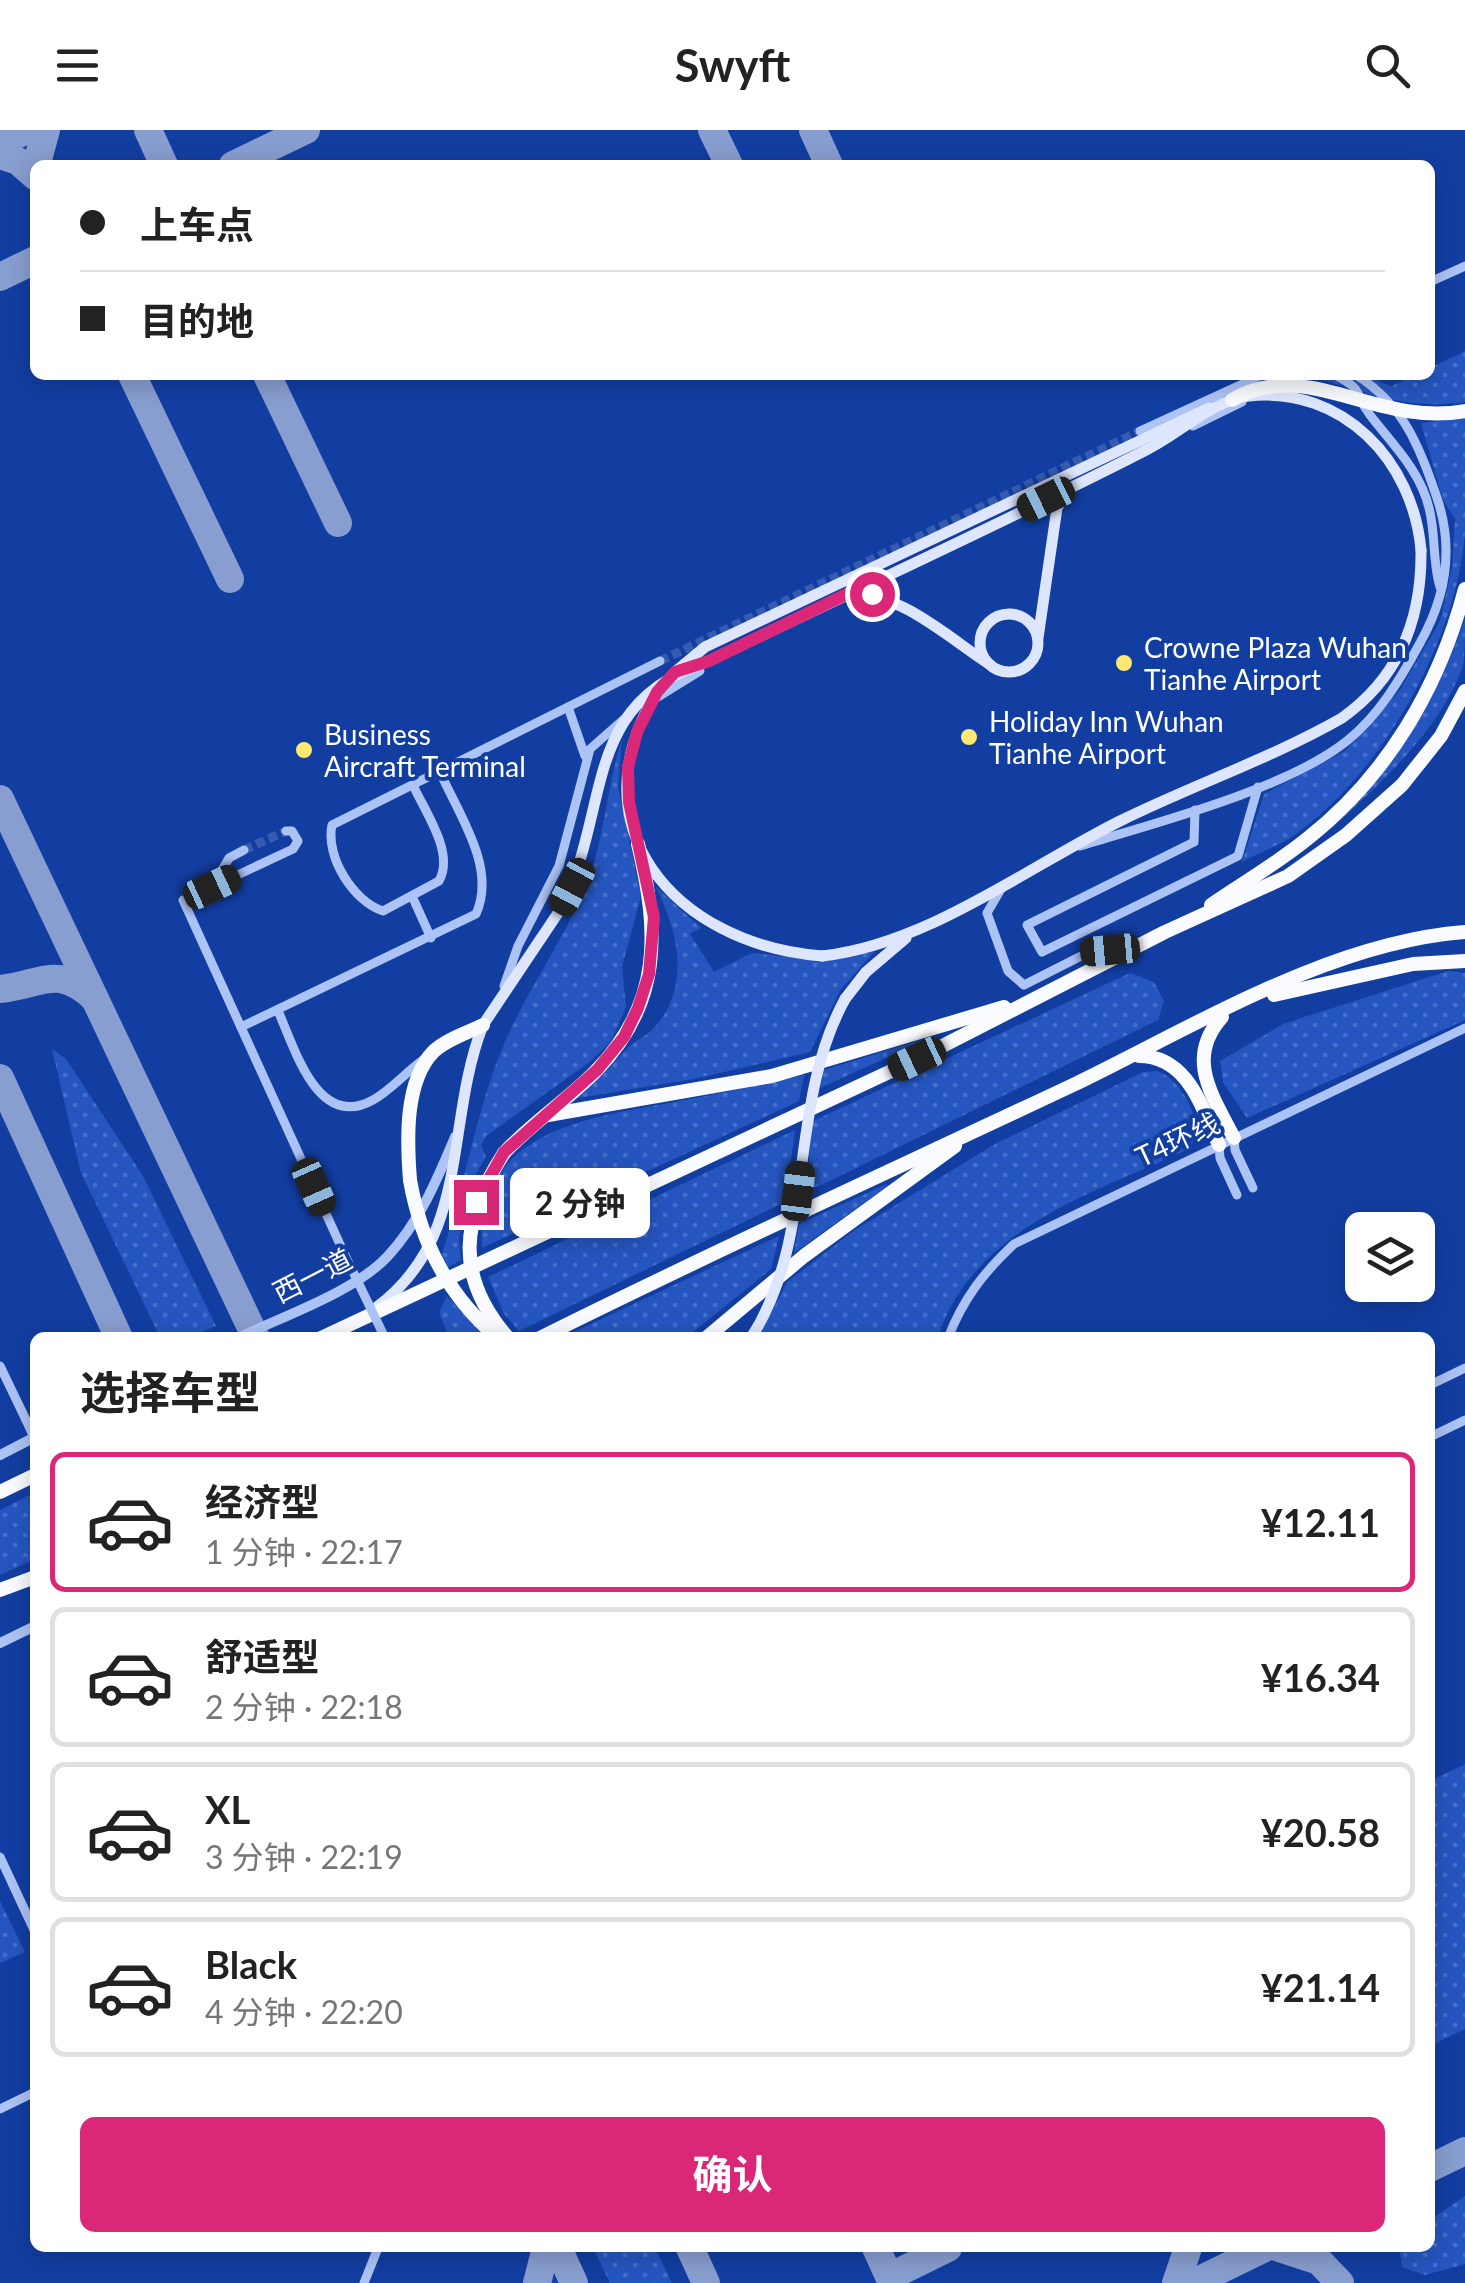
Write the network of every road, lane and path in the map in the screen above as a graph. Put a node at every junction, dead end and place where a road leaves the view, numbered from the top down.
1 (1465, 266) edge
2 (1435, 280) edge
3 (1251, 380) edge
4 (1286, 380) edge
5 (1345, 380) edge
6 (1364, 380) edge
7 (1232, 400) junction
8 (1465, 412) edge
9 (1140, 431) tunnel mouth
10 (1069, 488) junction
11 (1440, 589) junction
12 (1465, 589) edge
13 (851, 592) junction
14 (1038, 638) junction
15 (660, 661) tunnel mouth
16 (989, 664) junction
17 (671, 675) junction
18 (1465, 691) edge
19 (568, 707) junction
20 (1465, 707) edge
21 (1441, 736) junction
22 (584, 770) junction
23 (440, 772) junction
24 (413, 785) junction
25 (1258, 787) junction
26 (1195, 810) junction
27 (286, 831) dead end
28 (637, 838) junction
29 (244, 850) tunnel mouth
30 (1063, 852) junction
31 (1006, 882) junction
32 (212, 887) junction
33 (412, 896) junction
34 (1190, 920) junction
35 (917, 929) junction
36 (1465, 932) edge
37 (431, 938) junction
38 (1132, 949) junction
39 (1465, 961) edge
40 (500, 998) junction
41 (1034, 998) junction
42 (1254, 998) junction
43 (1228, 1010) junction
44 (278, 1011) junction
45 (483, 1025) junction
46 (241, 1028) junction
47 (1465, 1028) edge
48 (433, 1052) junction
49 (1134, 1056) junction
50 (548, 1115) junction
51 (974, 1131) junction
52 (456, 1136) junction
53 (1234, 1138) junction
54 (1219, 1145) junction
55 (1253, 1188) dead end
56 (1237, 1196) dead end
57 (360, 1319) junction
58 (250, 1332) edge
59 (333, 1332) edge
60 (382, 1332) edge
61 (492, 1332) edge
62 (504, 1332) edge
63 (552, 1332) edge
64 (713, 1332) edge
65 (755, 1332) edge
66 (951, 1332) edge
67 (0, 1366) edge
68 (1465, 1368) edge
69 (1435, 1383) edge
70 (1465, 1420) edge
71 (30, 1428) edge
72 (1435, 1435) edge
73 (30, 1441) edge
74 (0, 1455) edge
75 (30, 1477) edge
76 (0, 1492) edge
77 (30, 1579) edge
78 (0, 1590) edge
79 (30, 1628) edge
80 (0, 1643) edge
81 (0, 1857) edge
82 (30, 1921) edge
83 (30, 2094) edge
84 (0, 2109) edge
85 (376, 2252) edge
86 (364, 2283) edge

1 - 2 street
3 - 9 street
4 - 22 street
5 - 11 street
6 - 11 street
7 - 8 main road, bridge
7 - 10 main road, bridge
7 - 17 main road, bridge
7 - 30 main road, bridge
10 - 13 main road, bridge
10 - 14 main road, bridge
11 - 25 street
12 - 34 main road
13 - 16 main road, bridge
13 - 17 main road, bridge
14 - 16 main road
14 - 16 main road, bridge
15 - 19 street
17 - 28 main road, bridge
17 - 40 main road, bridge
18 - 21 main road
19 - 22 street
19 - 23 street
20 - 21 main road
21 - 34 main road
22 - 40 street
23 - 24 street
23 - 37 street
24 - 33 street
24 - 33 street
25 - 26 street
25 - 26 street
26 - 30 street
27 - 32 street
28 - 35 main road, bridge
28 - 50 main road, bridge
29 - 32 street
30 - 31 main road
31 - 35 main road
31 - 38 street
32 - 46 street
33 - 37 street
34 - 38 main road
35 - 65 main road, bridge
36 - 42 main road
37 - 44 street
38 - 41 main road
39 - 42 main road
40 - 45 main road
41 - 50 main road
41 - 57 main road
42 - 43 main road
43 - 49 main road
43 - 53 main road
44 - 46 street
44 - 48 street
45 - 48 main road
45 - 52 main road
46 - 60 street, bridge
47 - 53 street, T4环线
48 - 61 main road, bridge
49 - 51 main road
49 - 54 main road
50 - 62 main road, bridge
51 - 63 main road
51 - 64 main road
52 - 57 main road
52 - 58 street, 西一道
53 - 54 street, T4环线
53 - 55 street
54 - 56 street
54 - 66 street, T4环线
57 - 59 main road
67 - 71 street, bridge
68 - 69 street
70 - 72 street
73 - 74 street
75 - 76 main road
77 - 78 main road
79 - 80 street
81 - 82 street
83 - 84 street
85 - 86 street

